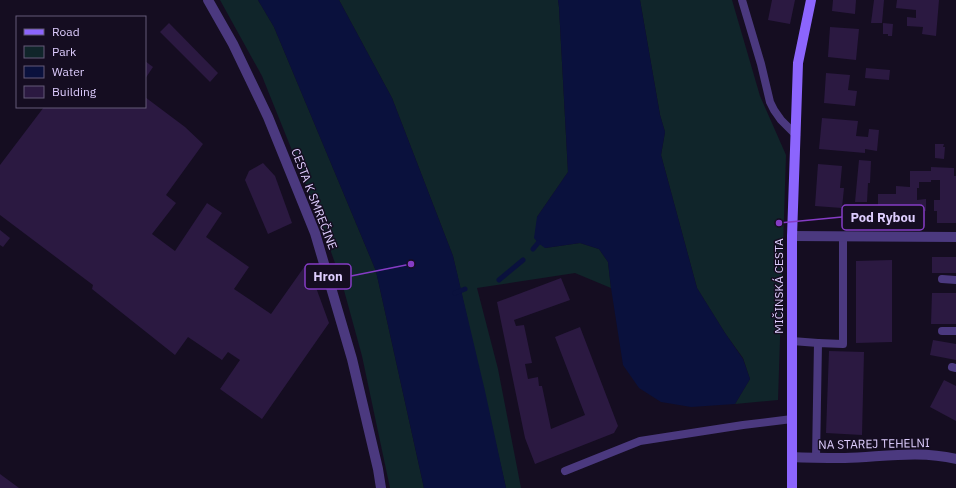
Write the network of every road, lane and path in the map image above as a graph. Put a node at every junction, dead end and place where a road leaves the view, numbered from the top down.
1 (208, 0) edge
2 (742, 0) edge
3 (811, 0) edge
4 (796, 135) junction
5 (792, 236) junction
6 (843, 236) junction
7 (956, 237) edge
8 (942, 279) dead end
9 (956, 280) edge
10 (942, 331) dead end
11 (956, 331) edge
12 (792, 341) junction
13 (818, 343) junction
14 (792, 419) junction
15 (792, 457) junction
16 (955, 457) edge
17 (816, 458) junction
18 (565, 471) dead end
19 (381, 488) edge
20 (792, 488) edge

1 - 19 street, CESTA K SMREČINE
2 - 4 lane
3 - 4 street, MIČINSKÁ CESTA
4 - 5 street, MIČINSKÁ CESTA
5 - 6 street
5 - 12 street, MIČINSKÁ CESTA
6 - 7 street
6 - 13 lane, MIČINSKÁ CESTA
8 - 9 lane
10 - 11 lane
12 - 13 lane, MIČINSKÁ CESTA
12 - 14 street, MIČINSKÁ CESTA
13 - 17 lane
14 - 15 street, MIČINSKÁ CESTA
14 - 18 lane
15 - 17 street, NA STAREJ TEHELNI
15 - 20 street, MIČINSKÁ CESTA
16 - 17 street, NA STAREJ TEHELNI

